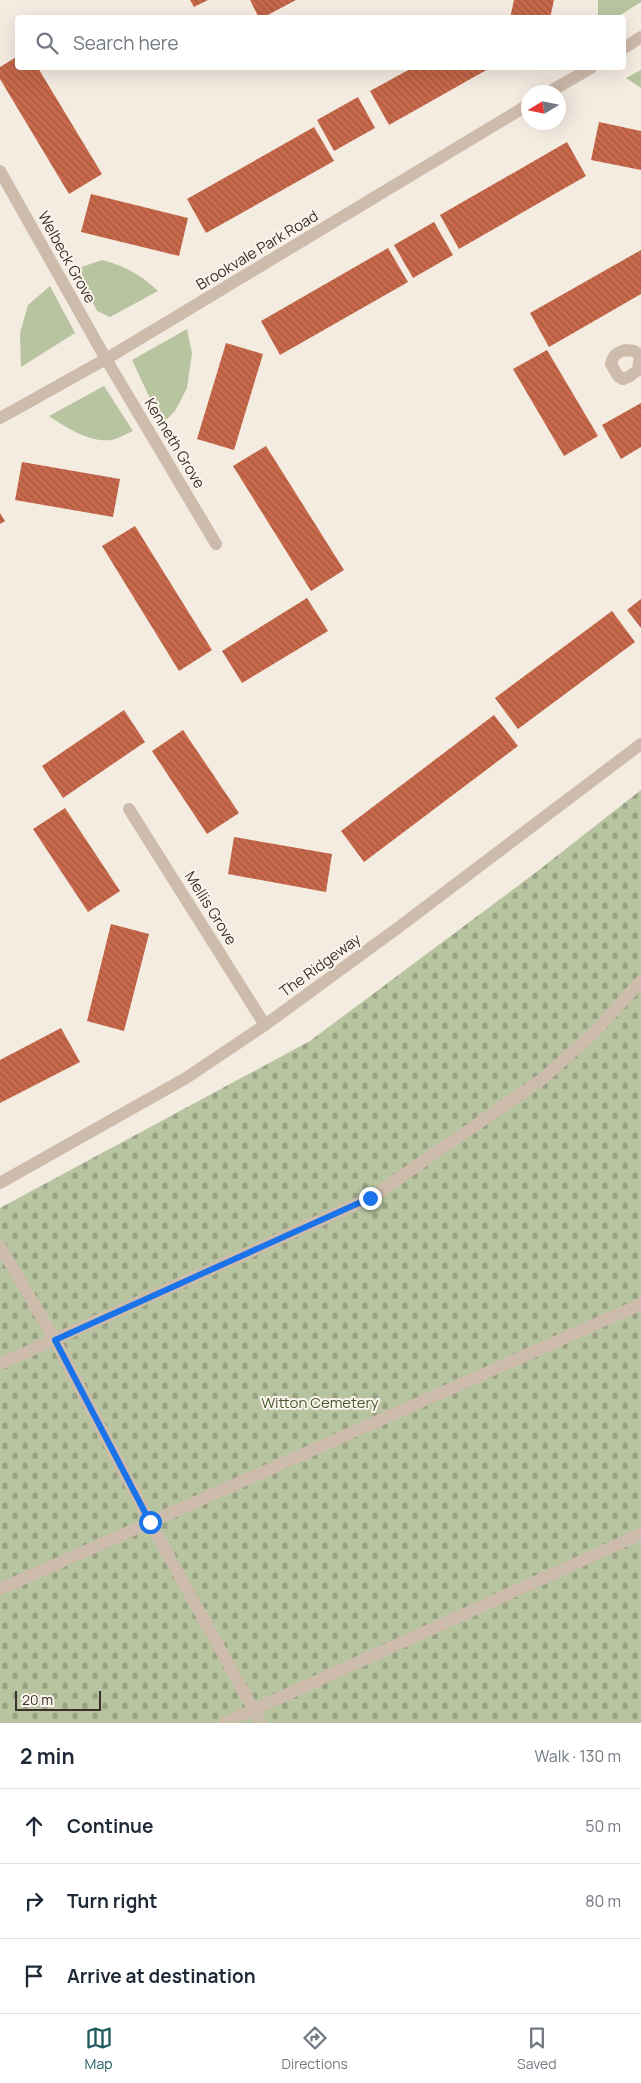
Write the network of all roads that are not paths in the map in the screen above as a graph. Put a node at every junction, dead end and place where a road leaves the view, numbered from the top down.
1 (641, 37) edge
2 (626, 47) edge
3 (587, 70) edge
4 (561, 85) edge
5 (521, 109) edge
6 (0, 171) edge
7 (106, 359) junction
8 (0, 418) edge
9 (216, 544) dead end
10 (641, 744) edge
11 (129, 809) dead end
12 (641, 981) edge
13 (265, 1025) junction
14 (0, 1183) edge
15 (0, 1246) edge
16 (641, 1304) edge
17 (55, 1340) junction
18 (0, 1364) edge
19 (150, 1522) junction
20 (641, 1534) edge
21 (0, 1588) edge
22 (254, 1710) junction
23 (224, 1723) edge
24 (261, 1723) edge

1 - 2 street
3 - 4 street
5 - 7 street, Brookvale Park Road
6 - 7 street, Welbeck Grove
7 - 8 street, Brookvale Park Road
7 - 9 street, Kenneth Grove
10 - 13 street, The Ridgeway
11 - 13 street, Mellis Grove
12 - 17 street
13 - 14 street, The Ridgeway
15 - 17 street
16 - 19 street
17 - 18 street
17 - 19 street
19 - 21 street
19 - 22 street
20 - 22 street
22 - 23 street
22 - 24 street

